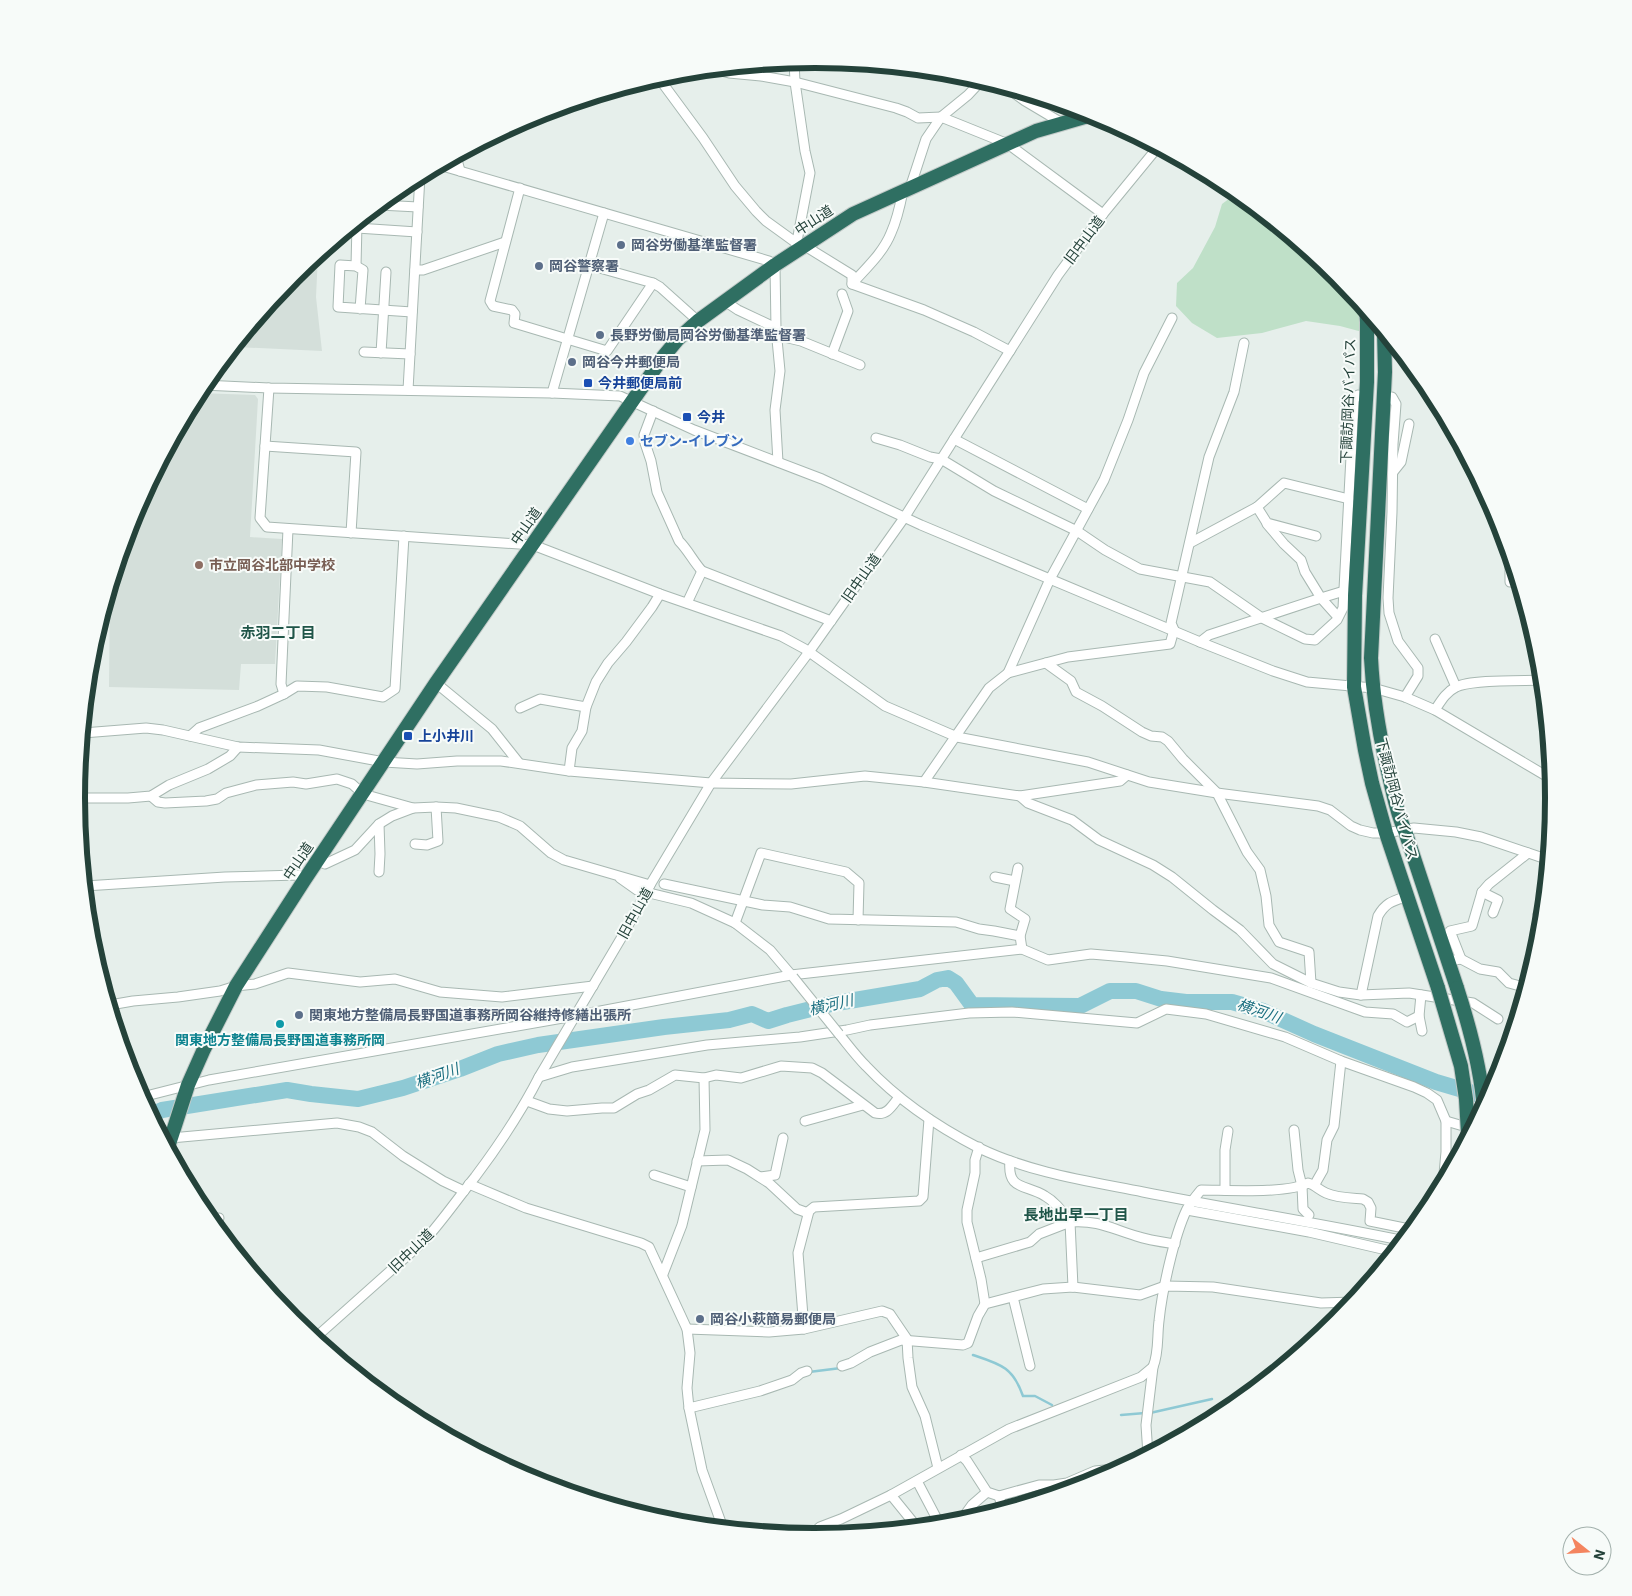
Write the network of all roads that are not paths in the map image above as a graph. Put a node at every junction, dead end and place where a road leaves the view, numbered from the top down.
1 (794, 68) edge
2 (747, 71) edge
3 (795, 82) junction
4 (663, 84) edge
5 (976, 86) edge
6 (1018, 96) edge
7 (941, 117) junction
8 (1082, 118) edge
9 (1062, 123) junction
10 (1008, 144) junction
11 (1155, 151) edge
12 (457, 162) edge
13 (447, 167) edge
14 (460, 171) junction
15 (419, 185) edge
16 (520, 188) junction
17 (906, 189) junction
18 (389, 206) edge
19 (418, 207) junction
20 (604, 213) junction
21 (1103, 214) junction
22 (362, 226) edge
23 (357, 230) edge
24 (417, 232) junction
25 (505, 242) junction
26 (800, 244) junction
27 (588, 265) junction
28 (775, 265) junction
29 (356, 266) junction
30 (414, 270) junction
31 (386, 272) dead end
32 (653, 283) junction
33 (852, 284) junction
34 (842, 294) dead end
35 (726, 302) junction
36 (360, 309) junction
37 (383, 310) junction
38 (412, 312) junction
39 (1172, 318) dead end
40 (1367, 318) edge
41 (698, 322) junction
42 (776, 329) junction
43 (567, 338) junction
44 (1384, 339) edge
45 (1244, 343) dead end
46 (1010, 351) junction
47 (364, 352) dead end
48 (381, 353) junction
49 (410, 354) junction
50 (832, 354) junction
51 (860, 365) dead end
52 (214, 385) edge
53 (269, 388) junction
54 (408, 390) junction
55 (552, 393) junction
56 (1358, 395) dead end
57 (1392, 397) dead end
58 (633, 402) junction
59 (652, 411) junction
60 (1408, 424) dead end
61 (876, 438) dead end
62 (954, 439) junction
63 (265, 446) junction
64 (941, 459) junction
65 (778, 462) junction
66 (1393, 472) junction
67 (1349, 499) junction
68 (1257, 506) junction
69 (1088, 509) junction
70 (904, 518) junction
71 (1267, 523) junction
72 (288, 529) junction
73 (1077, 531) junction
74 (351, 533) junction
75 (404, 536) junction
76 (1316, 536) dead end
77 (1190, 543) junction
78 (533, 545) junction
79 (1510, 570) edge
80 (702, 571) junction
81 (1182, 576) junction
82 (1050, 579) junction
83 (1514, 582) edge
84 (1344, 591) junction
85 (660, 594) junction
86 (1321, 598) junction
87 (687, 604) junction
88 (1338, 617) junction
89 (1262, 618) junction
90 (831, 621) junction
91 (1174, 630) junction
92 (1435, 639) dead end
93 (1200, 642) junction
94 (809, 652) junction
95 (1046, 663) junction
96 (1008, 673) junction
97 (1536, 680) edge
98 (436, 683) junction
99 (1354, 687) junction
100 (1456, 687) junction
101 (1373, 688) junction
102 (284, 694) junction
103 (1405, 697) junction
104 (520, 708) dead end
105 (586, 708) junction
106 (1435, 710) junction
107 (89, 733) edge
108 (190, 736) junction
109 (957, 737) junction
110 (238, 748) junction
111 (384, 762) junction
112 (519, 763) junction
113 (569, 771) junction
114 (1127, 775) junction
115 (1546, 775) edge
116 (924, 782) junction
117 (712, 783) junction
118 (1217, 793) junction
119 (363, 794) junction
120 (151, 796) junction
121 (1020, 796) junction
122 (85, 798) edge
123 (436, 807) junction
124 (413, 808) junction
125 (379, 824) junction
126 (1405, 831) junction
127 (1386, 833) junction
128 (415, 844) dead end
129 (1528, 853) junction
130 (1544, 858) edge
131 (318, 860) junction
132 (1018, 868) dead end
133 (379, 872) dead end
134 (995, 876) dead end
135 (305, 879) junction
136 (1015, 881) junction
137 (664, 884) dead end
138 (91, 886) edge
139 (648, 888) junction
140 (1482, 892) junction
141 (1408, 896) junction
142 (743, 901) junction
143 (1493, 913) dead end
144 (858, 920) junction
145 (735, 923) junction
146 (1020, 936) junction
147 (1022, 949) junction
148 (1454, 960) junction
149 (792, 976) junction
150 (1311, 983) junction
151 (236, 986) junction
152 (593, 986) junction
153 (1522, 987) edge
154 (1361, 995) junction
155 (1422, 995) junction
156 (115, 1004) edge
157 (1419, 1016) junction
158 (573, 1018) junction
159 (1498, 1019) dead end
160 (1422, 1031) dead end
161 (1341, 1061) junction
162 (540, 1075) junction
163 (704, 1078) junction
164 (188, 1087) junction
165 (149, 1095) edge
166 (899, 1097) junction
167 (1482, 1097) edge
168 (527, 1101) junction
169 (863, 1105) junction
170 (929, 1119) junction
171 (805, 1120) dead end
172 (1446, 1121) junction
173 (1468, 1126) edge
174 (1294, 1130) dead end
175 (1228, 1131) dead end
176 (1465, 1132) edge
177 (170, 1138) edge
178 (783, 1138) dead end
179 (979, 1147) junction
180 (696, 1161) junction
181 (1010, 1161) junction
182 (1444, 1170) edge
183 (654, 1175) dead end
184 (760, 1177) junction
185 (1315, 1184) junction
186 (1302, 1186) junction
187 (467, 1187) junction
188 (691, 1187) junction
189 (1225, 1190) junction
190 (1190, 1206) junction
191 (808, 1213) junction
192 (1309, 1215) dead end
193 (1070, 1222) junction
194 (1406, 1228) edge
195 (1399, 1239) edge
196 (1175, 1244) junction
197 (1390, 1251) edge
198 (976, 1258) junction
199 (663, 1274) junction
200 (1165, 1286) junction
201 (1073, 1287) junction
202 (1012, 1297) junction
203 (1345, 1302) edge
204 (985, 1304) junction
205 (687, 1329) junction
206 (804, 1329) junction
207 (320, 1334) edge
208 (907, 1339) junction
209 (842, 1366) dead end
210 (1030, 1366) dead end
211 (1153, 1367) junction
212 (807, 1371) dead end
213 (689, 1408) junction
214 (1148, 1449) edge
215 (961, 1455) junction
216 (938, 1468) junction
217 (1102, 1470) edge
218 (916, 1481) junction
219 (987, 1492) junction
220 (891, 1495) junction
221 (999, 1496) junction
222 (1002, 1505) edge
223 (967, 1512) edge
224 (936, 1518) edge
225 (721, 1522) edge
226 (913, 1522) edge
227 (819, 1528) edge

1 - 3 street
2 - 3 street
3 - 7 street
3 - 26 street
4 - 26 street
5 - 7 street
6 - 9 street
7 - 10 street
7 - 17 street
8 - 9 highway, 中山道
9 - 10 highway, 中山道
10 - 17 highway, 中山道
10 - 21 street
11 - 21 street, 旧中山道
12 - 14 street
13 - 14 street
14 - 16 street
15 - 19 street
16 - 20 street
16 - 25 street
17 - 26 highway, 中山道
17 - 33 street
18 - 19 street
19 - 24 street
20 - 27 street
20 - 28 street
21 - 46 street, 旧中山道
22 - 24 street
23 - 29 street
24 - 30 street
25 - 30 street
25 - 43 street
26 - 28 highway, 中山道
26 - 33 street
27 - 32 street
27 - 43 street
28 - 35 highway, 中山道
28 - 42 street
29 - 36 street
29 - 36 street
30 - 38 street
31 - 37 street
32 - 41 street
32 - 43 street
33 - 46 street
34 - 50 street
35 - 41 highway, 中山道
35 - 42 street
36 - 37 street
37 - 38 street
37 - 48 street
38 - 49 street
39 - 69 street
40 - 99 highway, 下諏訪岡谷バイパス
41 - 58 highway, 中山道
42 - 50 street
42 - 65 street
43 - 55 street
44 - 101 highway, 下諏訪岡谷バイパス
45 - 77 street
46 - 62 street, 旧中山道
47 - 48 street
48 - 49 street
49 - 54 street
50 - 51 street
52 - 53 street
53 - 54 street
53 - 63 street
54 - 55 street
55 - 58 street
56 - 67 street
57 - 66 street
58 - 59 street
58 - 78 highway, 中山道
59 - 65 street
59 - 80 street
60 - 66 street
61 - 64 street
62 - 64 street, 旧中山道
62 - 69 street
63 - 72 street
63 - 74 street
64 - 70 street, 旧中山道
64 - 73 street
65 - 70 street
66 - 103 street
67 - 68 street
67 - 84 street
68 - 71 street
68 - 77 street
69 - 73 street
70 - 82 street
70 - 90 street, 旧中山道
71 - 76 street
71 - 86 street
72 - 74 street
72 - 102 street
73 - 81 street
73 - 82 street
74 - 75 street
75 - 78 street
75 - 102 street
77 - 81 street
78 - 85 street
78 - 98 highway, 中山道
79 - 83 street
80 - 87 street
80 - 90 street
81 - 89 street
81 - 91 street
82 - 91 street
82 - 96 street
84 - 86 street
84 - 88 street
85 - 87 street
85 - 105 street
86 - 88 street
86 - 89 street
87 - 94 street
88 - 89 street
89 - 93 street
90 - 94 street, 旧中山道
91 - 93 street
91 - 95 street
92 - 100 street
93 - 99 street
94 - 109 street
94 - 117 street, 旧中山道
95 - 96 street
95 - 118 street
96 - 109 street
97 - 100 street
98 - 111 highway, 中山道
98 - 112 street
99 - 101 street
99 - 127 highway, 下諏訪岡谷バイパス
100 - 106 street
101 - 103 street
101 - 126 highway, 下諏訪岡谷バイパス
102 - 108 street
103 - 106 street
104 - 105 street
105 - 113 street
106 - 115 street
107 - 108 street
108 - 110 street
109 - 114 street
109 - 116 street
110 - 111 street
110 - 120 street
111 - 112 street
111 - 119 highway, 中山道
112 - 113 street
113 - 117 street
114 - 118 street
114 - 121 street
116 - 117 street
116 - 121 street
117 - 139 street, 旧中山道
118 - 127 street
118 - 150 street
119 - 120 street
119 - 124 street
119 - 131 highway, 中山道
120 - 122 street
121 - 150 street
123 - 124 street
123 - 128 street
123 - 139 street
124 - 125 street
125 - 131 street
125 - 133 street
126 - 127 street
126 - 129 street
126 - 148 highway, 下諏訪岡谷バイパス
127 - 141 highway, 下諏訪岡谷バイパス
129 - 130 street
129 - 140 street
131 - 135 highway, 中山道
132 - 136 street
134 - 136 street
135 - 138 street
135 - 151 highway, 中山道
136 - 146 street
137 - 142 street
139 - 145 street
139 - 152 street, 旧中山道
140 - 143 street
140 - 148 street
141 - 154 street
141 - 173 highway, 下諏訪岡谷バイパス, bridge
142 - 144 street
142 - 144 street
142 - 145 street
144 - 146 street
145 - 149 street
146 - 147 street
147 - 149 street
147 - 157 street
148 - 153 street
148 - 167 highway, 下諏訪岡谷バイパス, bridge
149 - 158 street
149 - 166 street, bridge
150 - 154 street
151 - 152 street
151 - 156 street
151 - 164 highway, 中山道
152 - 158 street, 旧中山道
154 - 155 street
155 - 157 street
155 - 159 street
157 - 160 street
158 - 162 street, 旧中山道
158 - 164 street
161 - 162 street
161 - 172 street
161 - 185 street
162 - 168 street, 旧中山道
163 - 168 street
163 - 169 street
163 - 180 street
164 - 165 street
164 - 177 highway, 中山道
166 - 169 street
166 - 170 street
168 - 187 street, 旧中山道
169 - 171 street
170 - 179 street
170 - 191 street
172 - 176 street
172 - 182 street
174 - 186 street
175 - 189 street
177 - 187 street
178 - 184 street
179 - 181 street
179 - 198 street
180 - 184 street
180 - 188 street
181 - 190 street
181 - 193 street
183 - 188 street
184 - 191 street
185 - 186 street
185 - 194 street
186 - 189 street
186 - 192 street
187 - 199 street
187 - 207 street, 旧中山道
188 - 199 street
189 - 190 street
190 - 195 street
190 - 196 street
190 - 197 street
191 - 206 street
193 - 196 street
193 - 198 street
193 - 201 street
196 - 200 street
198 - 204 street
199 - 205 street
200 - 201 street
200 - 203 street
200 - 211 street
201 - 202 street
202 - 204 street
202 - 210 street
204 - 208 street
205 - 206 street
205 - 213 street
206 - 208 street
208 - 209 street
208 - 216 street
211 - 214 street
211 - 215 street
212 - 213 street
213 - 225 street
215 - 216 street
215 - 219 street
216 - 218 street
217 - 221 street
218 - 220 street
218 - 224 street
219 - 221 street
219 - 223 street
220 - 226 street
220 - 227 street
221 - 222 street

